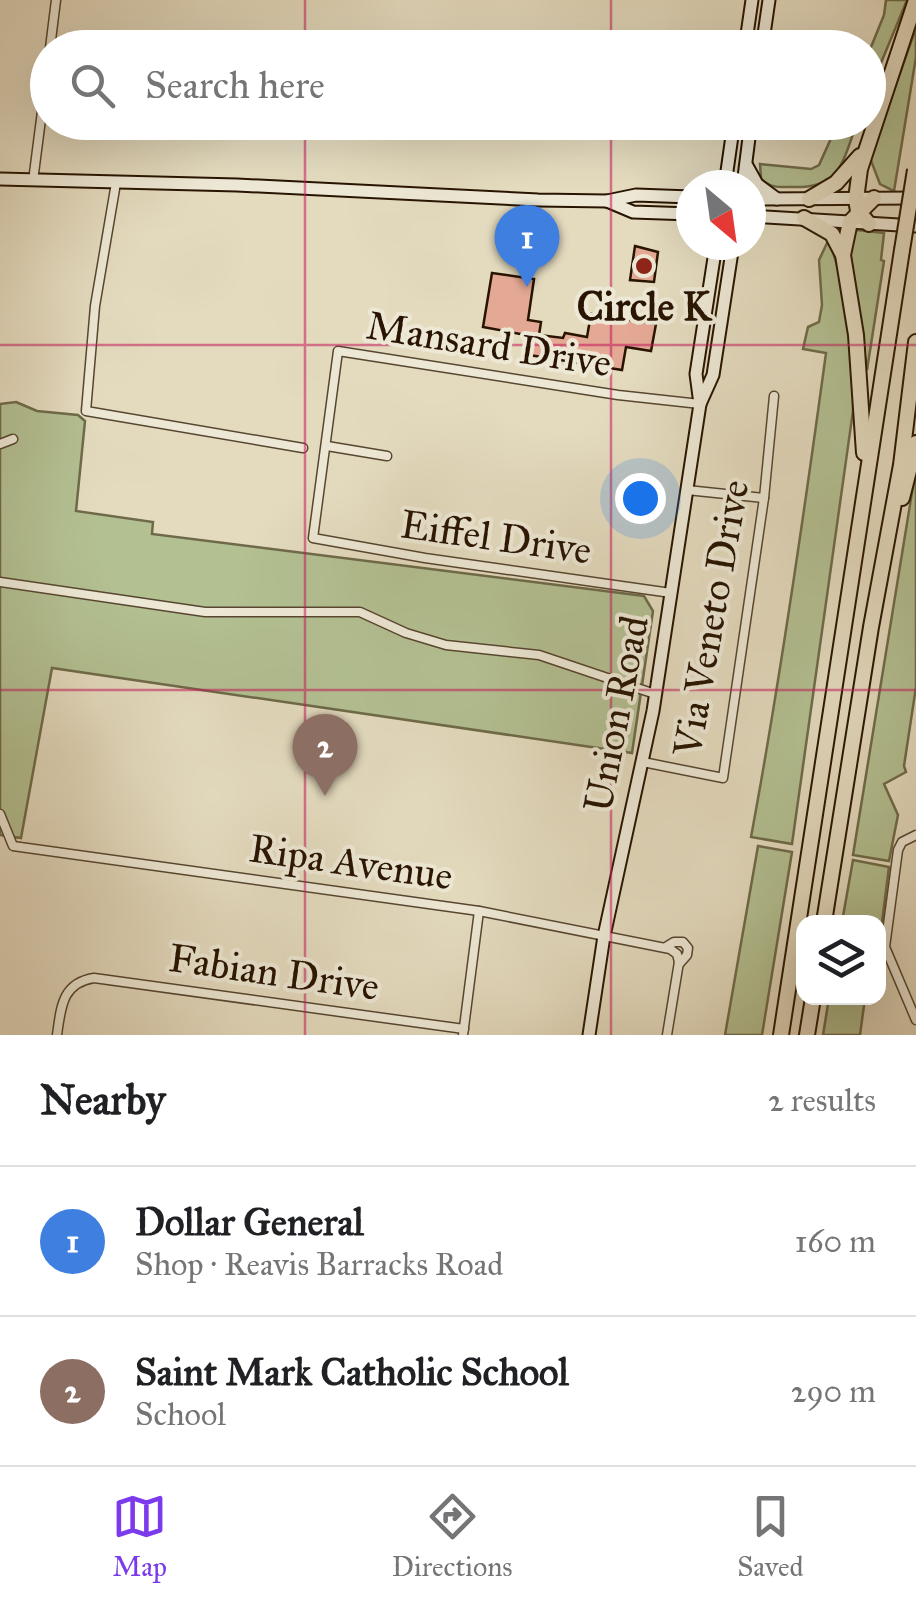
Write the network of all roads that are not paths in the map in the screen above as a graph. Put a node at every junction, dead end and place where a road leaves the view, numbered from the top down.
1 (56, 0) edge
2 (752, 0) edge
3 (769, 0) edge
4 (916, 0) edge
5 (52, 30) edge
6 (748, 30) edge
7 (765, 30) edge
8 (886, 88) edge
9 (38, 140) edge
10 (731, 140) edge
11 (749, 140) edge
12 (868, 140) edge
13 (864, 152) junction
14 (746, 163) junction
15 (915, 165) edge
16 (727, 170) edge
17 (745, 170) edge
18 (0, 179) edge
19 (33, 181) junction
20 (116, 183) junction
21 (676, 196) edge
22 (874, 198) joint
23 (916, 198) edge
24 (766, 199) edge
25 (777, 199) junction
26 (810, 199) junction
27 (608, 202) junction
28 (855, 210) junction
29 (676, 213) edge
30 (766, 217) edge
31 (804, 218) junction
32 (868, 224) joint
33 (916, 226) edge
34 (843, 255) junction
35 (714, 260) edge
36 (732, 260) edge
37 (916, 342) edge
38 (774, 396) dead end
39 (700, 404) junction
40 (13, 440) dead end
41 (916, 443) edge
42 (0, 444) edge
43 (327, 446) junction
44 (303, 448) dead end
45 (386, 456) dead end
46 (866, 483) junction
47 (687, 490) junction
48 (764, 498) junction
49 (892, 516) junction
50 (313, 538) joint
51 (0, 582) edge
52 (671, 593) junction
53 (656, 694) junction
54 (643, 762) junction
55 (0, 814) edge
56 (916, 836) edge
57 (480, 911) junction
58 (825, 915) edge
59 (604, 936) junction
60 (812, 1005) edge
61 (916, 1020) edge
62 (463, 1032) edge
63 (57, 1035) edge
64 (589, 1035) edge
65 (667, 1035) edge
66 (781, 1035) edge
67 (807, 1035) edge

1 - 5 street
2 - 6 main road
3 - 7 main road
4 - 8 highway
9 - 19 street
10 - 16 main road
11 - 14 main road
12 - 13 highway
13 - 26 highway
13 - 28 highway
14 - 17 main road
14 - 25 main road
15 - 46 highway, bridge
18 - 19 main road
19 - 20 main road
20 - 27 main road
20 - 44 street
21 - 27 main road
22 - 23 main road
22 - 28 highway
24 - 25 main road
25 - 26 main road
26 - 28 main road
27 - 29 main road
28 - 31 main road
28 - 32 highway
28 - 34 highway
30 - 31 main road
31 - 34 highway
32 - 33 main road
34 - 46 highway
35 - 39 main road, Union Road
36 - 39 main road, Union Road
37 - 49 highway
38 - 48 street, Via Veneto Drive
39 - 43 street, Mansard Drive
39 - 47 main road, Union Road
40 - 42 street
41 - 49 highway
43 - 45 street
43 - 50 street, Mansard Drive
46 - 66 highway
47 - 48 street
47 - 52 main road, Union Road
48 - 54 street, Via Veneto Drive
49 - 58 highway
50 - 52 street, Eiffel Drive
51 - 53 street
52 - 53 main road, Union Road
53 - 54 main road, Union Road
54 - 59 main road, Union Road
55 - 57 street, Ripa Avenue
56 - 61 street
57 - 59 street, Ripa Avenue
57 - 62 street
59 - 64 main road, Union Road
59 - 65 street, Ripa Avenue
60 - 67 highway
62 - 63 street, Fabian Drive

